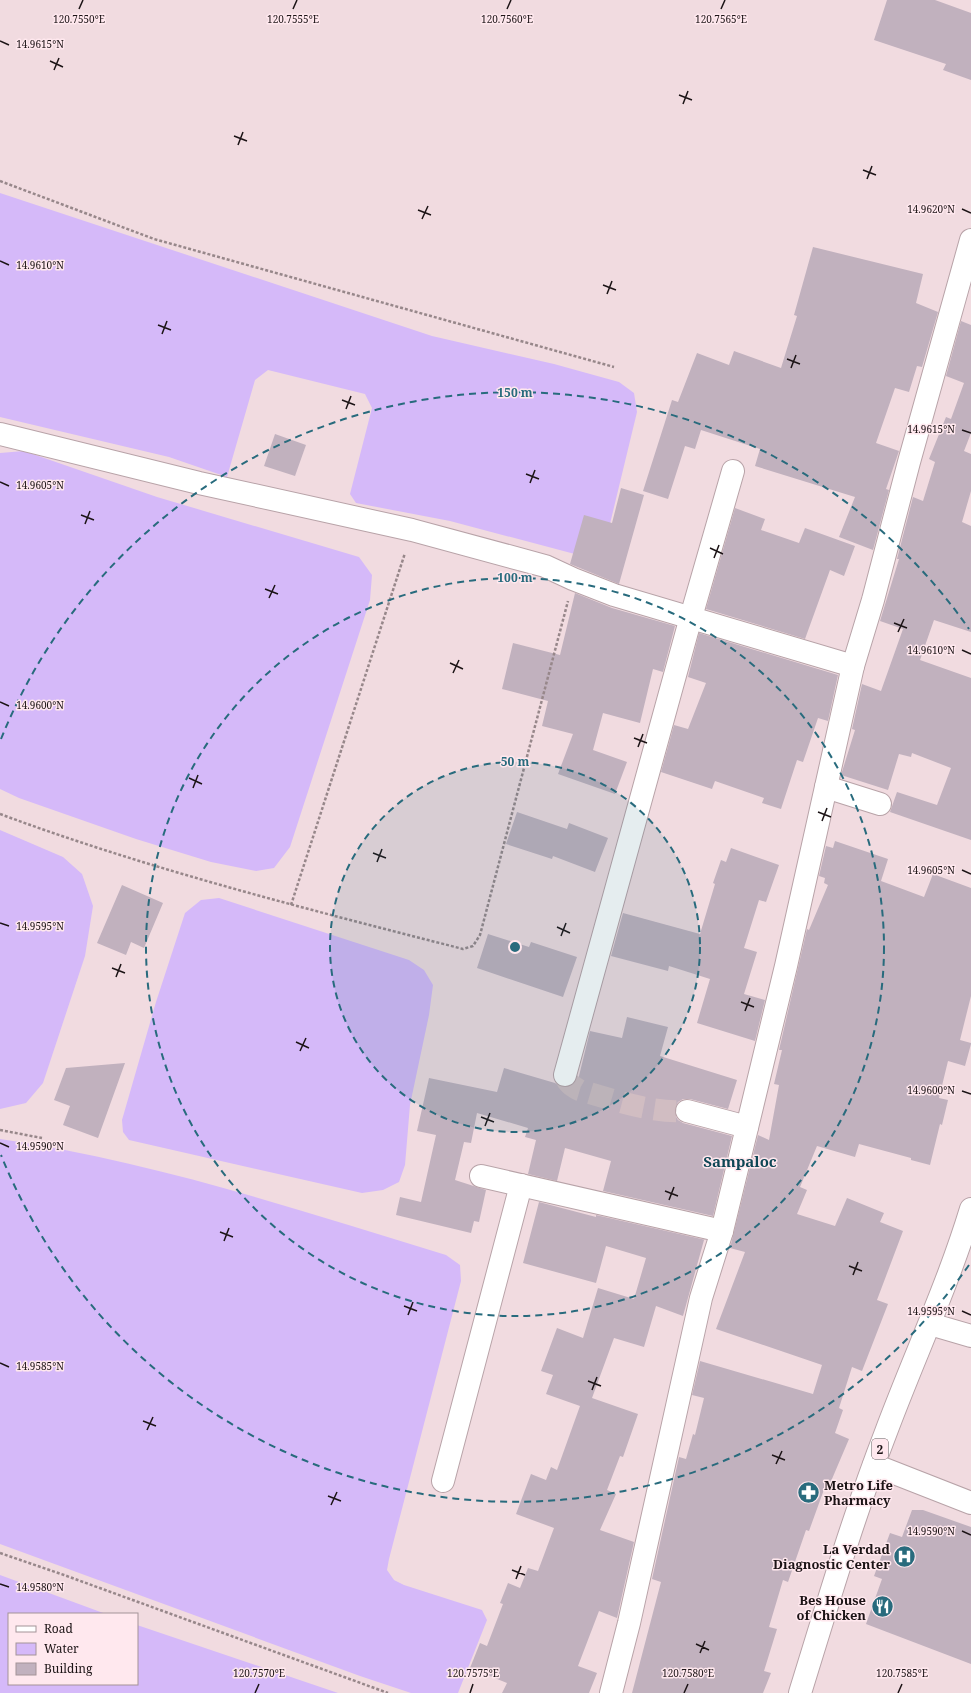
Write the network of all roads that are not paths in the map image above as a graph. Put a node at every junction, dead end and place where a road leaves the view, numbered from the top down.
1 (971, 240) edge
2 (0, 434) edge
3 (734, 471) dead end
4 (691, 617) junction
5 (853, 666) junction
6 (826, 787) junction
7 (880, 804) dead end
8 (565, 1072) dead end
9 (687, 1111) tunnel mouth
10 (748, 1127) junction
11 (481, 1176) dead end
12 (521, 1185) junction
13 (971, 1209) edge
14 (722, 1231) junction
15 (930, 1324) junction
16 (971, 1336) edge
17 (874, 1465) junction
18 (443, 1481) dead end
19 (971, 1502) edge
20 (611, 1693) edge
21 (800, 1693) edge

1 - 5 main road
2 - 4 main road
3 - 4 main road
4 - 5 main road
4 - 8 main road
5 - 6 main road
6 - 7 main road
6 - 10 main road
9 - 10 main road
10 - 14 main road
11 - 12 main road
12 - 14 main road
12 - 18 main road
13 - 15 main road, 2
14 - 20 main road
15 - 16 main road
15 - 17 main road, 2
17 - 19 main road
17 - 21 main road, 2

